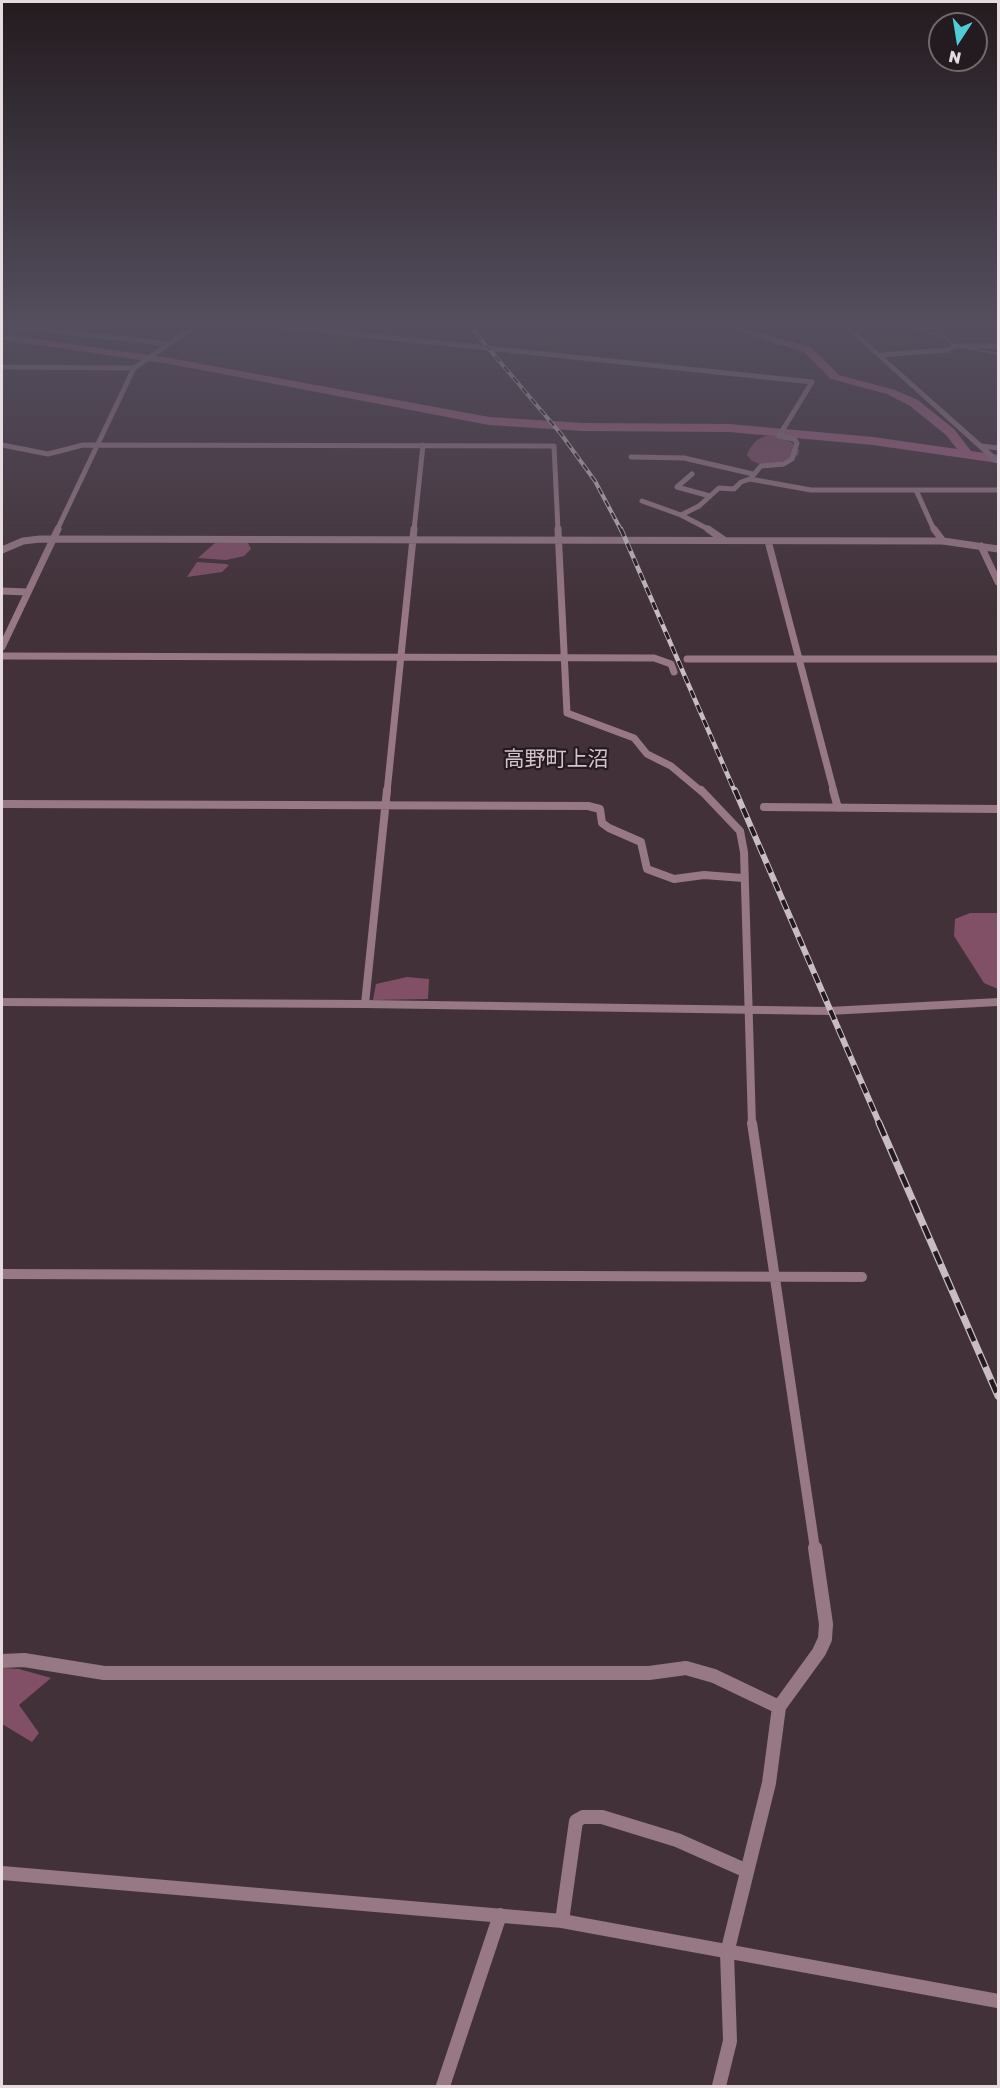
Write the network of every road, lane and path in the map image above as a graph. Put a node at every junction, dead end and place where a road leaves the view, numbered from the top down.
1 (108, 421) edge
2 (786, 421) edge
3 (955, 421) edge
4 (2, 445) edge
5 (96, 445) junction
6 (423, 445) junction
7 (999, 448) edge
8 (986, 449) junction
9 (631, 457) dead end
10 (999, 461) edge
11 (693, 474) dead end
12 (751, 476) junction
13 (916, 490) junction
14 (999, 490) edge
15 (710, 496) junction
16 (642, 501) dead end
17 (681, 514) junction
18 (52, 539) junction
19 (415, 540) junction
20 (559, 540) junction
21 (724, 540) junction
22 (768, 541) junction
23 (943, 542) junction
24 (981, 546) junction
25 (999, 549) edge
26 (2, 550) edge
27 (999, 582) edge
28 (2, 591) edge
29 (27, 592) junction
30 (2, 647) edge
31 (2, 656) edge
32 (401, 657) junction
33 (565, 658) junction
34 (687, 659) dead end
35 (799, 659) junction
36 (999, 659) edge
37 (674, 672) dead end
38 (2, 804) edge
39 (386, 807) junction
40 (764, 807) dead end
41 (838, 808) junction
42 (999, 809) edge
43 (743, 878) junction
44 (2, 1002) edge
45 (999, 1002) edge
46 (365, 1004) junction
47 (747, 1010) junction
48 (2, 1274) edge
49 (776, 1277) junction
50 (862, 1277) dead end
51 (2, 1661) edge
52 (779, 1707) junction
53 (747, 1871) junction
54 (2, 1872) edge
55 (500, 1915) junction
56 (562, 1921) junction
57 (727, 1953) junction
58 (999, 2001) edge
59 (443, 2086) edge
60 (719, 2086) edge

1 - 5 street
2 - 12 street
3 - 8 street
4 - 5 street
5 - 6 street
5 - 18 street
6 - 19 street
6 - 20 street
7 - 8 street
8 - 10 street
9 - 12 street
11 - 15 street
12 - 13 street
12 - 15 street
13 - 14 street
13 - 23 street
15 - 17 street
16 - 17 street
17 - 21 street
18 - 19 street
18 - 26 street
18 - 29 street
19 - 20 street
19 - 32 street
20 - 21 street
20 - 33 street
21 - 22 street
22 - 23 street
22 - 35 street
23 - 24 street
24 - 25 street
24 - 27 street
28 - 29 street
29 - 30 street
31 - 32 street
32 - 33 street
32 - 39 street
33 - 37 street
33 - 43 street
34 - 35 street
35 - 36 street
35 - 41 street
38 - 39 street
39 - 43 street
39 - 46 street
40 - 41 street
41 - 42 street
43 - 47 street
44 - 46 street
45 - 47 street
46 - 47 street
47 - 49 street
48 - 49 street
49 - 50 street
49 - 52 street
51 - 52 street
52 - 53 street
53 - 56 street
53 - 57 street
54 - 55 street
55 - 56 street
55 - 59 street
56 - 57 street
57 - 58 street
57 - 60 street

